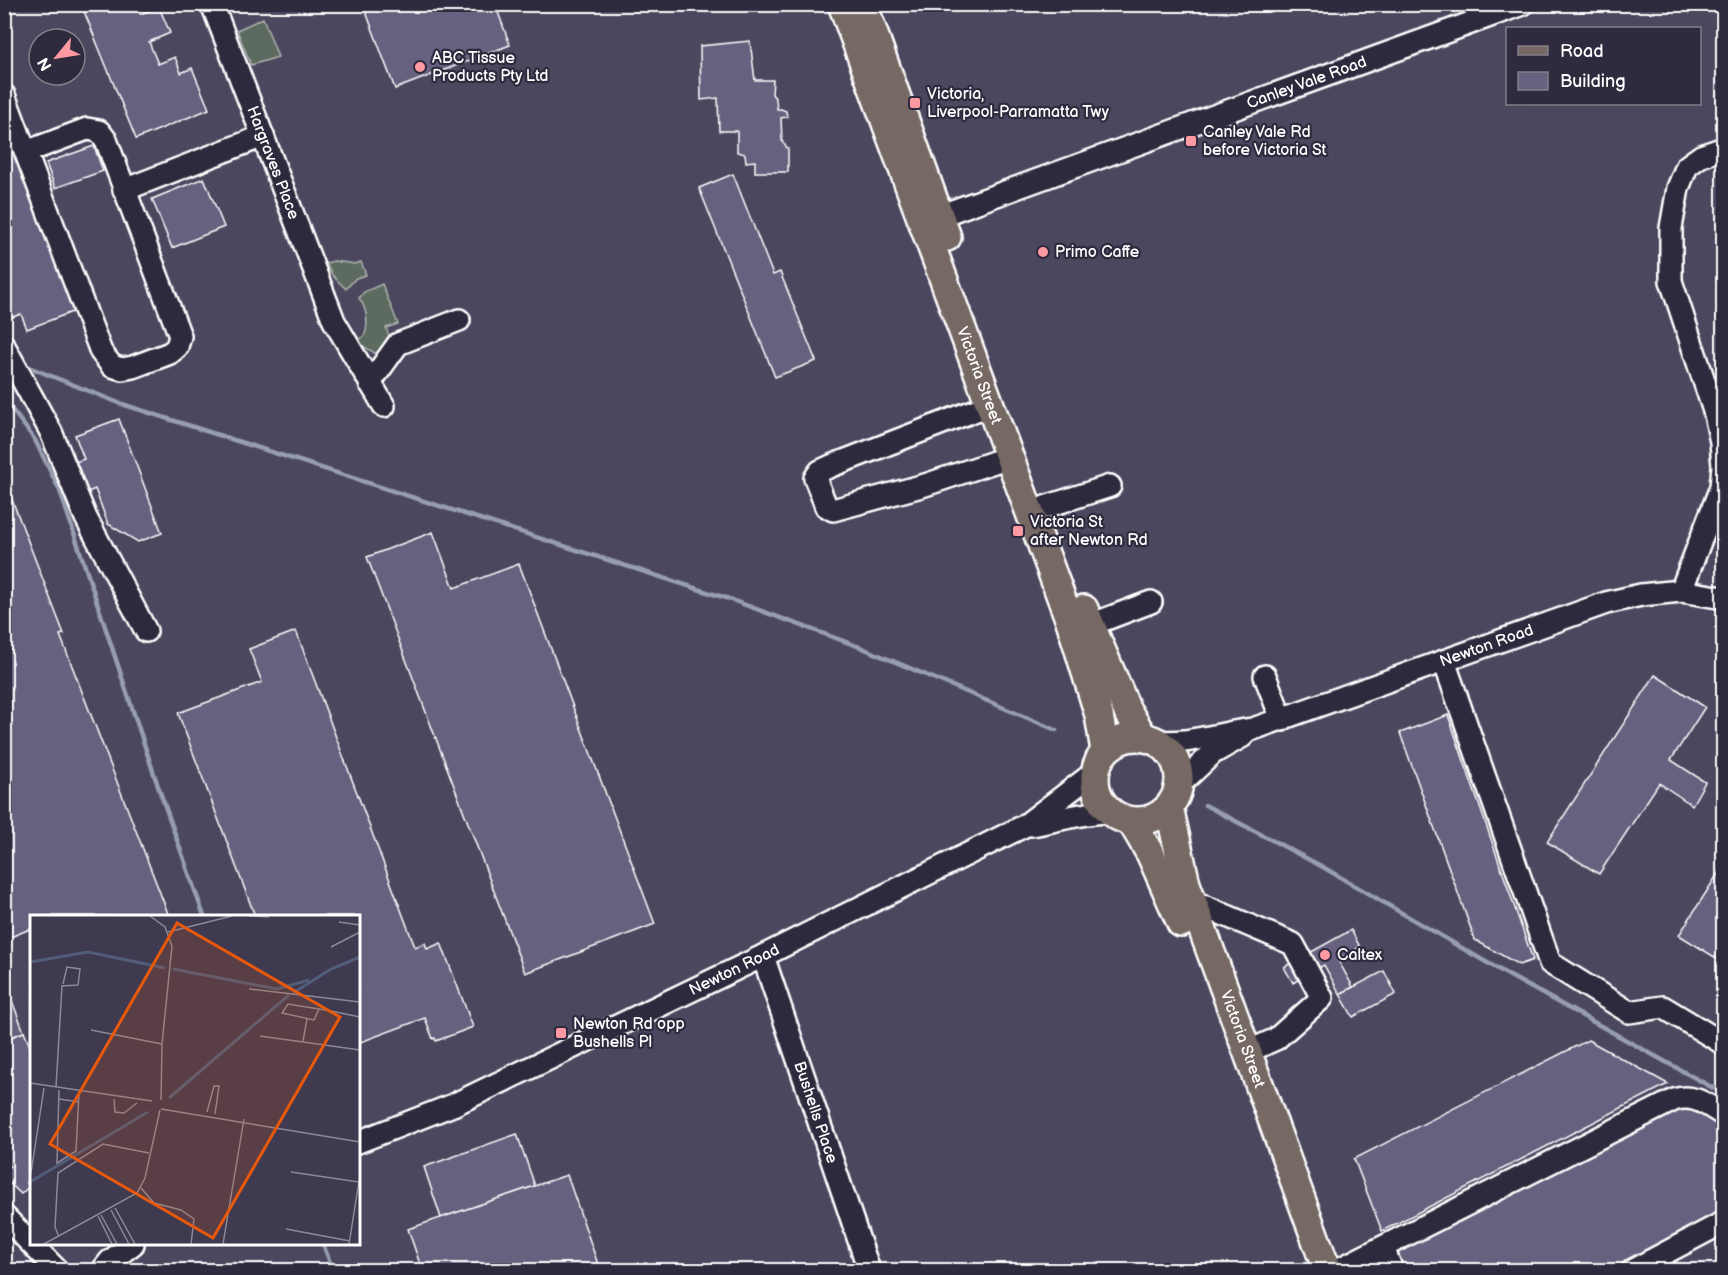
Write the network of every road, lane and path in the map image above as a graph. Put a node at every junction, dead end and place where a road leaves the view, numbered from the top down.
1 (212, 4) edge
2 (842, 4) edge
3 (863, 4) edge
4 (1522, 4) edge
5 (4, 95) edge
6 (263, 136) junction
7 (1724, 148) edge
8 (26, 152) junction
9 (124, 190) junction
10 (931, 219) junction
11 (459, 320) dead end
12 (4, 346) edge
13 (370, 382) junction
14 (989, 405) junction
15 (384, 406) dead end
16 (1009, 457) junction
17 (1110, 486) dead end
18 (1045, 507) junction
19 (1681, 591) junction
20 (1724, 598) edge
21 (1151, 602) dead end
22 (1090, 625) junction
23 (146, 631) dead end
24 (1444, 661) junction
25 (1265, 676) dead end
26 (1282, 720) junction
27 (1253, 729) junction
28 (1149, 739) junction
29 (1101, 761) junction
30 (1174, 796) junction
31 (1120, 816) junction
32 (1024, 826) junction
33 (1192, 901) junction
34 (763, 956) junction
35 (1724, 1044) edge
36 (1246, 1052) junction
37 (1724, 1115) edge
38 (360, 1141) edge
39 (4, 1216) edge
40 (1724, 1222) edge
41 (30, 1242) edge
42 (32, 1245) edge
43 (132, 1245) edge
44 (1383, 1248) junction
45 (57, 1270) edge
46 (103, 1270) edge
47 (869, 1270) edge
48 (1309, 1270) edge
49 (1327, 1270) edge
50 (1337, 1270) edge
51 (1392, 1270) edge
52 (1632, 1270) edge

1 - 6 street, Hargraves Place
2 - 10 main road, Victoria Street
3 - 10 main road, Victoria Street
4 - 10 street, Canley Vale Road
5 - 8 street
6 - 9 street
6 - 13 street, Hargraves Place
7 - 19 street
8 - 9 street
8 - 9 street
10 - 14 main road, Victoria Street
10 - 18 main road, Victoria Street
11 - 13 street
12 - 23 street
13 - 15 street, Hargraves Place
14 - 16 main road, Victoria Street
14 - 16 street
16 - 29 main road, Victoria Street
17 - 18 street
18 - 22 main road, Victoria Street
19 - 20 street, Newton Road
19 - 24 street, Newton Road
21 - 22 street
22 - 28 main road, Victoria Street
24 - 26 street, Newton Road
24 - 35 street
25 - 26 street
26 - 27 street, Newton Road
27 - 28 street, Newton Road
27 - 30 street, Newton Road
28 - 29 main road
28 - 30 main road
29 - 31 main road
29 - 32 street, Newton Road
30 - 31 main road
30 - 33 main road, Victoria Street
31 - 32 street
31 - 48 main road, Victoria Street
32 - 34 street, Newton Road
33 - 36 main road, Victoria Street
33 - 36 street
34 - 38 street, Newton Road
34 - 47 street, Bushells Place
36 - 49 main road, Victoria Street
37 - 44 street
39 - 41 street
40 - 52 street
42 - 45 street
43 - 46 street
44 - 50 street
44 - 51 street

